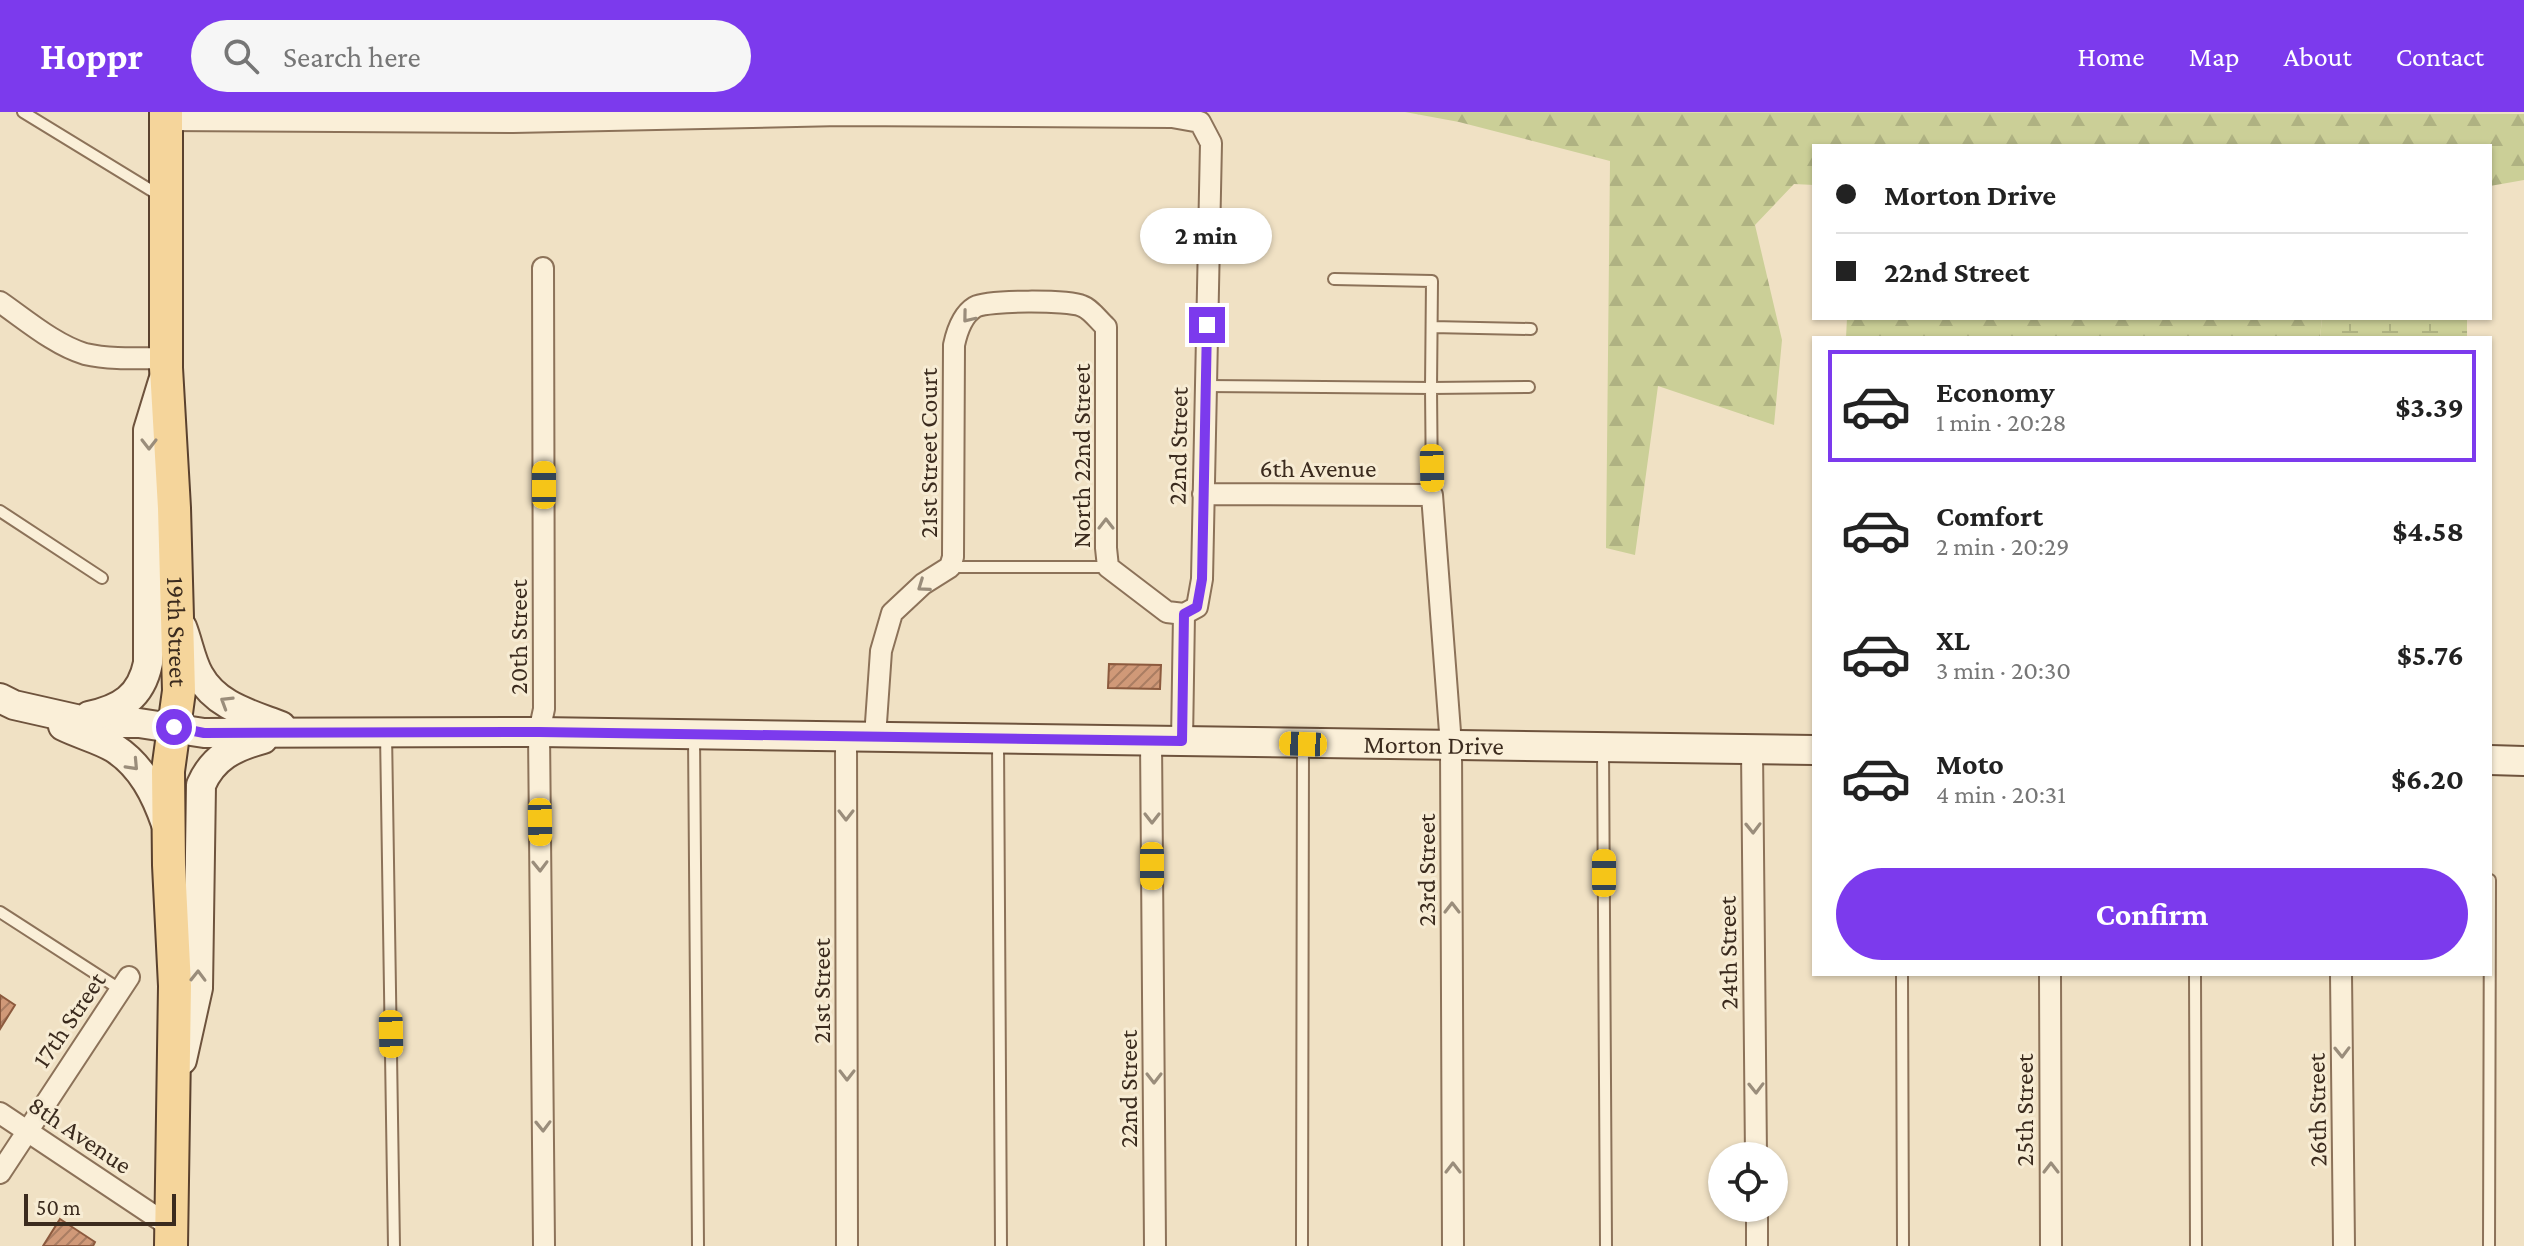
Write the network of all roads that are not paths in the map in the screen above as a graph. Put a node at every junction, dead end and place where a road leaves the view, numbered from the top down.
1 (23, 112) edge
2 (841, 114) edge
3 (166, 116) edge
4 (310, 116) edge
5 (167, 200) junction
6 (543, 268) dead end
7 (1334, 279) dead end
8 (0, 302) edge
9 (1040, 302) joint
10 (1432, 327) junction
11 (1531, 329) dead end
12 (166, 363) junction
13 (1205, 386) junction
14 (1529, 387) dead end
15 (1431, 388) junction
16 (1203, 494) junction
17 (1432, 495) junction
18 (0, 511) edge
19 (950, 567) junction
20 (1108, 567) junction
21 (102, 578) dead end
22 (178, 614) junction
23 (1184, 614) junction
24 (7, 702) edge
25 (76, 719) junction
26 (174, 727) junction
27 (386, 731) junction
28 (292, 732) junction
29 (539, 732) junction
30 (694, 734) junction
31 (846, 737) junction
32 (875, 737) junction
33 (998, 739) junction
34 (1151, 740) junction
35 (1182, 741) junction
36 (1303, 744) junction
37 (1451, 745) junction
38 (1603, 748) junction
39 (1752, 750) junction
40 (1812, 750) edge
41 (2492, 760) edge
42 (2524, 761) edge
43 (169, 834) junction
44 (0, 912) edge
45 (1902, 976) edge
46 (2050, 976) edge
47 (2195, 976) edge
48 (2341, 976) edge
49 (2490, 976) edge
50 (125, 984) joint
51 (172, 1108) junction
52 (0, 1113) edge
53 (27, 1130) junction
54 (1756, 1142) edge
55 (0, 1173) edge
56 (1757, 1222) edge
57 (171, 1237) edge
58 (394, 1246) edge
59 (544, 1246) edge
60 (698, 1246) edge
61 (847, 1246) edge
62 (1001, 1246) edge
63 (1155, 1246) edge
64 (1302, 1246) edge
65 (1453, 1246) edge
66 (1606, 1246) edge
67 (1757, 1246) edge
68 (1903, 1246) edge
69 (2051, 1246) edge
70 (2196, 1246) edge
71 (2344, 1246) edge
72 (2489, 1246) edge

1 - 5 lane
2 - 4 street
2 - 13 street, 22nd Street
3 - 4 street
3 - 5 main road, 19th Street
5 - 12 main road, 19th Street
6 - 29 street, 20th Street
7 - 10 lane
8 - 12 street
9 -> 19 street, 21st Street Court
20 -> 9 street, North 22nd Street
10 - 11 lane
10 - 15 lane
12 - 22 main road, 19th Street
12 -> 25 street
13 - 15 lane
13 - 16 street, 22nd Street
14 - 15 lane
15 - 17 lane
16 - 17 street, 6th Avenue
16 - 23 street, 22nd Street
17 - 37 street, 23rd Street
18 - 21 lane
19 - 20 lane
19 -> 32 street, 21st Street Court
20 - 23 street, North 22nd Street
22 - 26 main road, 19th Street
28 -> 22 street
23 - 35 street, 22nd Street
24 - 25 street, Morton Drive
24 -> 43 street
25 - 26 street, Morton Drive
26 - 28 street, Morton Drive
26 - 43 main road, 19th Street
27 - 28 street, Morton Drive
27 - 29 street, Morton Drive
27 - 58 lane
51 -> 28 street
29 - 30 street, Morton Drive
29 -> 59 street, 20th Street
30 - 31 street, Morton Drive
30 - 60 lane
31 - 32 street, Morton Drive
31 -> 61 street, 21st Street
32 - 33 street, Morton Drive
33 - 34 street, Morton Drive
33 - 62 lane
34 - 35 street, Morton Drive
34 -> 63 street, 22nd Street
35 - 36 street, Morton Drive
36 - 37 street, Morton Drive
36 - 64 lane
37 - 38 street, Morton Drive
65 -> 37 street, 23rd Street
38 - 39 street, Morton Drive
38 - 66 lane
39 - 40 street, Morton Drive
39 -> 54 street, 24th Street
41 - 42 street
43 - 51 main road, 19th Street
44 - 50 lane
45 - 68 lane
69 -> 46 street, 25th Street
47 - 70 lane
48 -> 71 street, 26th Street
49 - 72 lane
50 - 53 street, 17th Street
51 - 57 main road, 19th Street
52 - 53 street, 8th Avenue
53 - 55 street, 17th Street
53 - 57 street, 8th Avenue
56 - 67 street

